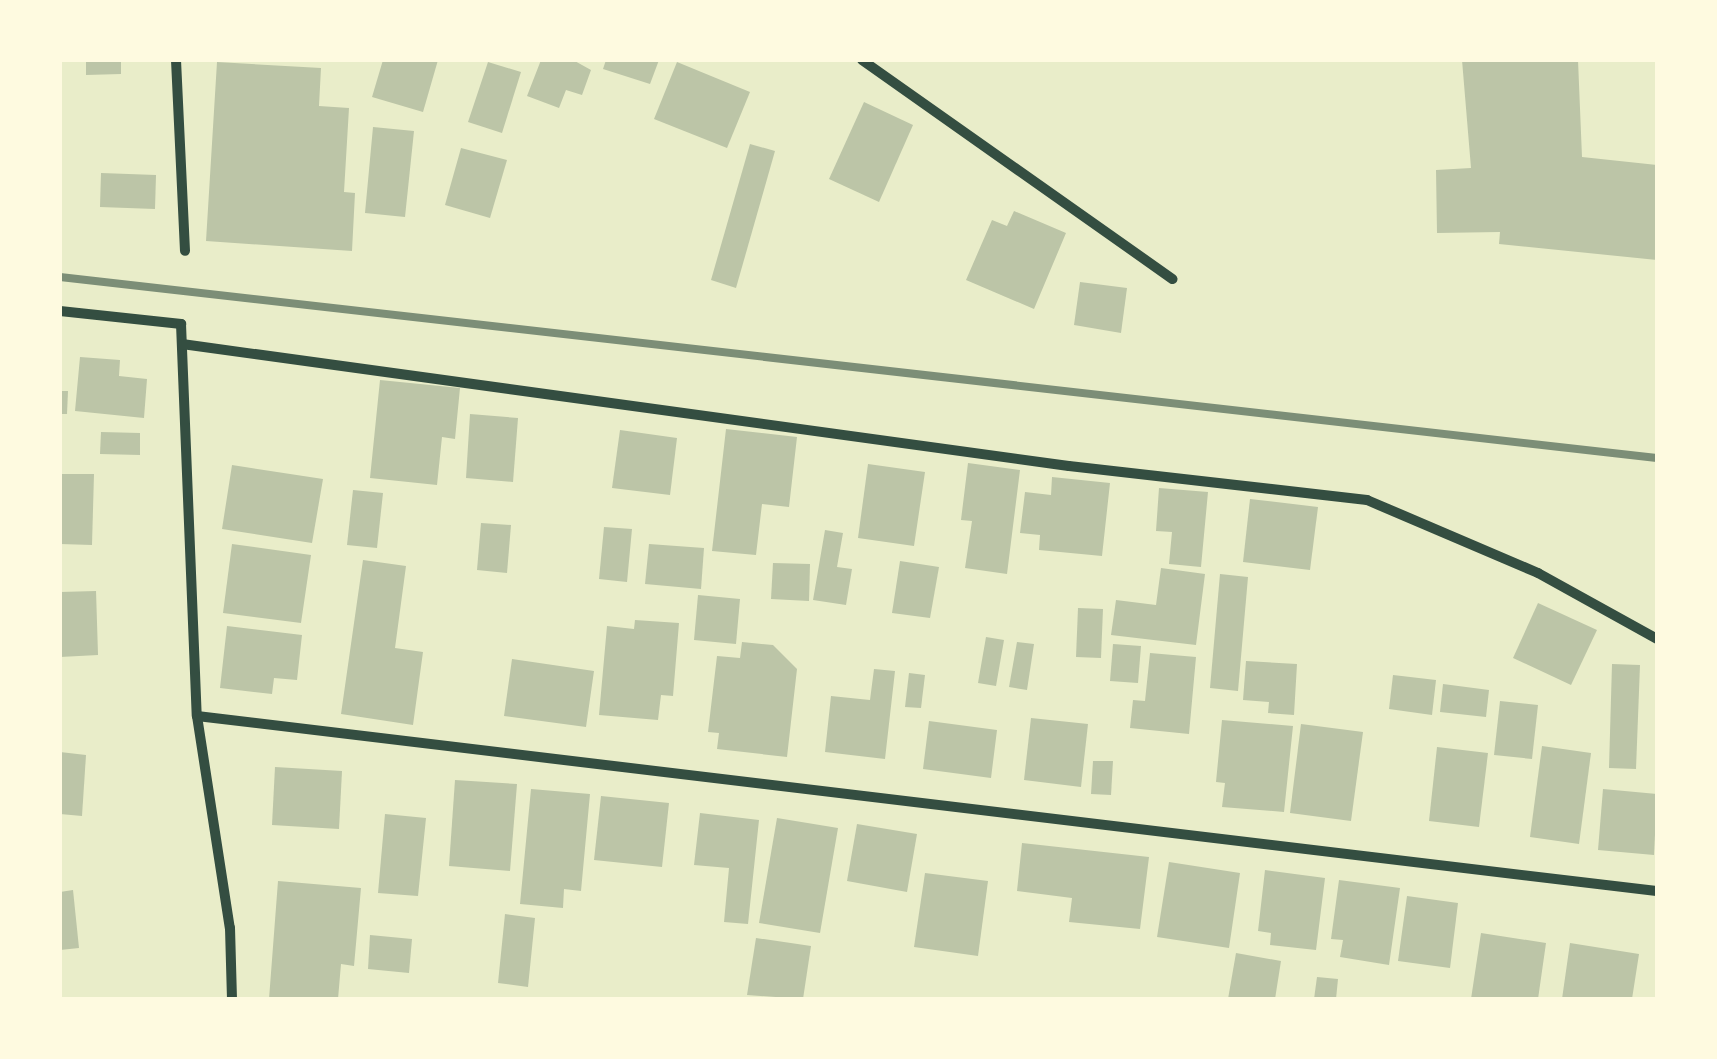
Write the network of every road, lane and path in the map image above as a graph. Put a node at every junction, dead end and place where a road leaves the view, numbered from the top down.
1 (176, 60) edge
2 (862, 60) edge
3 (186, 252) dead end
4 (1172, 279) dead end
5 (60, 312) edge
6 (182, 344) junction
7 (1657, 638) edge
8 (197, 716) junction
9 (1657, 892) edge
10 (232, 999) edge

1 - 3 street
2 - 4 street
5 - 6 street
6 - 7 street
6 - 8 street
8 - 9 street
8 - 10 street

